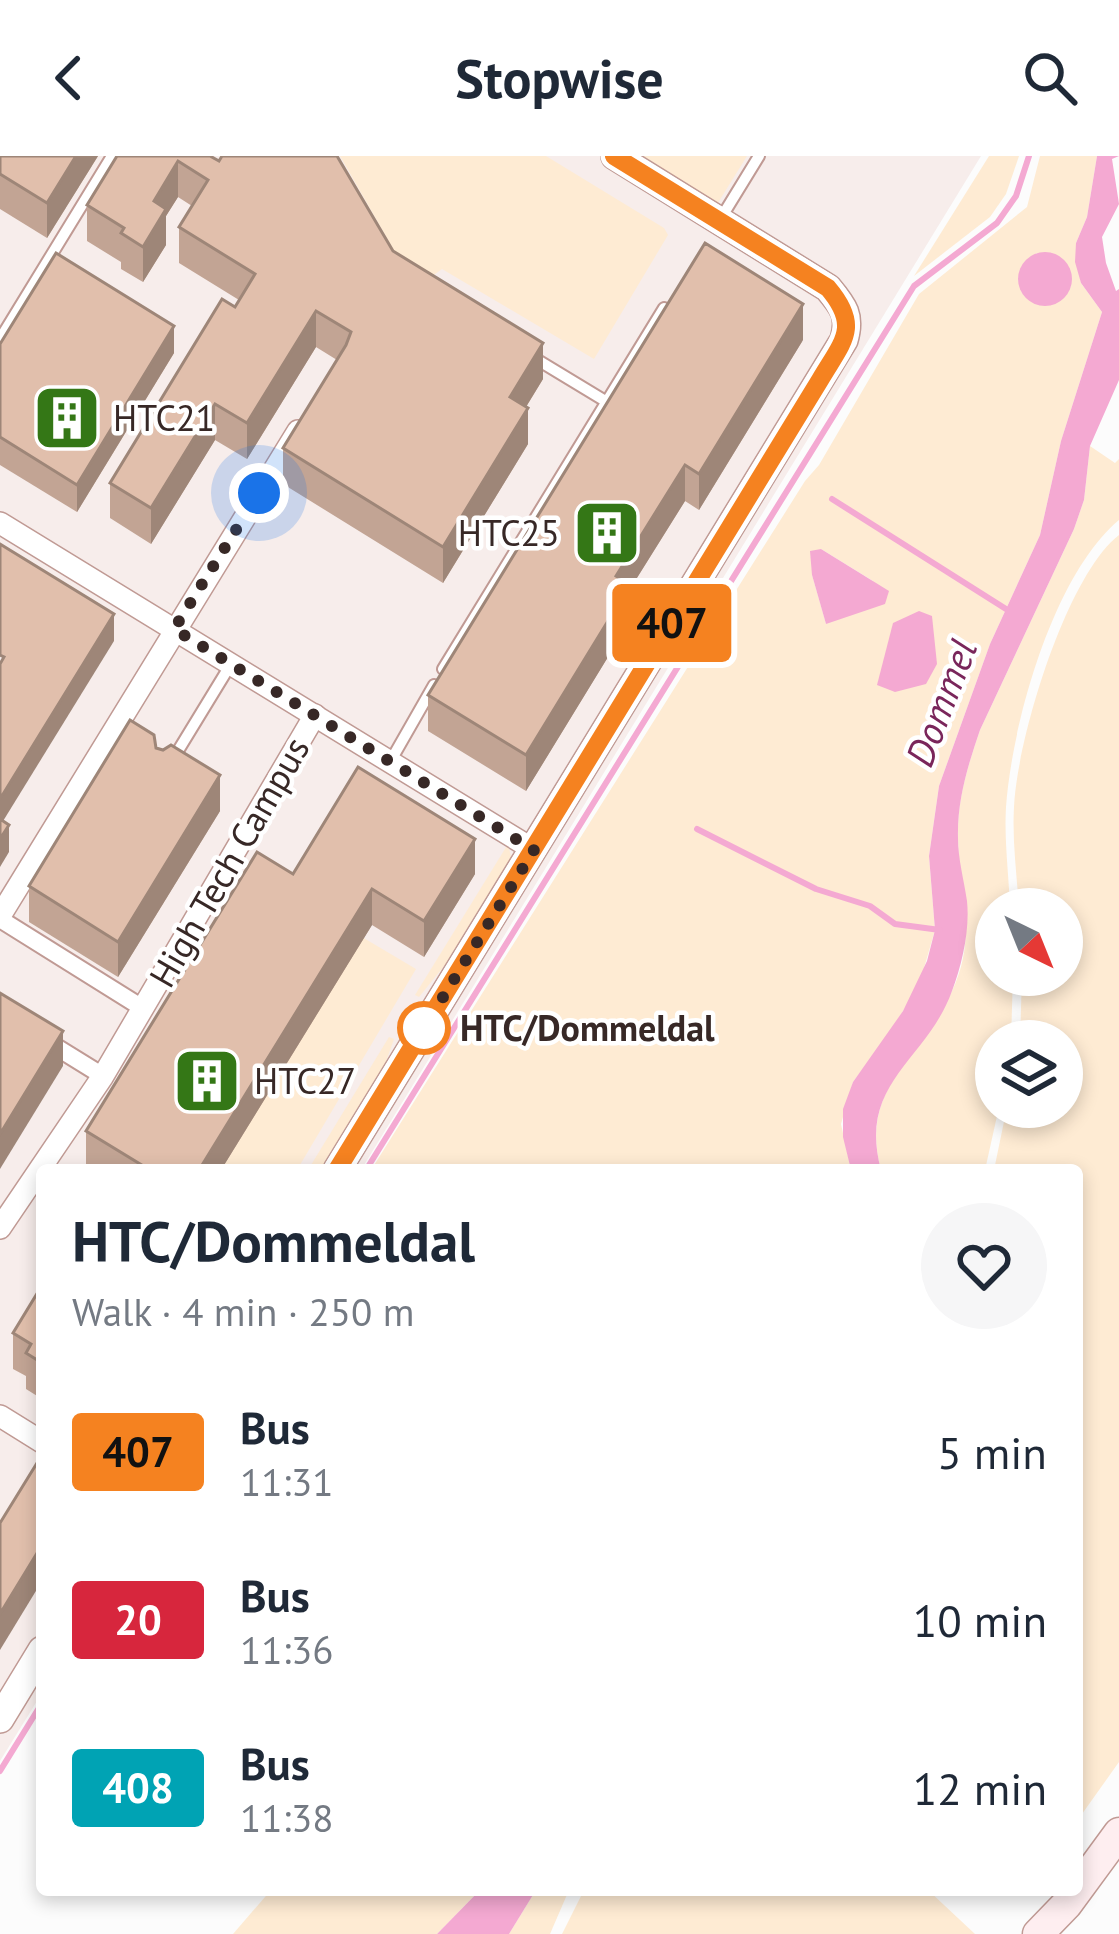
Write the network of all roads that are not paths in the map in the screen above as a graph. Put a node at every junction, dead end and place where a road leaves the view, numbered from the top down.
1 (112, 156) edge
2 (615, 156) edge
3 (759, 156) edge
4 (719, 221) junction
5 (47, 261) junction
6 (64, 272) edge
7 (664, 308) edge
8 (0, 339) edge
9 (527, 354) edge
10 (607, 402) junction
11 (309, 414) edge
12 (0, 523) edge
13 (174, 629) junction
14 (231, 664) junction
15 (315, 715) junction
16 (390, 762) junction
17 (162, 776) edge
18 (534, 850) junction
19 (0, 917) edge
20 (144, 1009) junction
21 (34, 1034) edge
22 (103, 1076) junction
23 (43, 1164) edge
24 (341, 1164) edge
25 (36, 1175) edge
26 (0, 1228) edge
27 (0, 1416) edge
28 (36, 1438) edge
29 (36, 1660) edge
30 (0, 1719) edge
31 (1119, 1833) edge
32 (1083, 1882) edge
33 (1073, 1896) edge
34 (1067, 1904) junction
35 (1038, 1934) edge
36 (1052, 1934) edge

1 - 5 lane
2 - 4 street
3 - 4 lane
4 - 18 street
5 - 6 lane
5 - 8 lane
7 - 10 lane
9 - 10 lane
10 - 16 lane
11 - 13 street, High Tech Campus
12 - 13 street, High Tech Campus
13 - 14 street, High Tech Campus
13 - 19 street, High Tech Campus
14 - 15 street, High Tech Campus
14 - 17 lane
15 - 16 street, High Tech Campus
15 - 20 street, High Tech Campus
16 - 18 street, High Tech Campus
18 - 24 street
19 - 20 street, High Tech Campus
20 - 22 street, High Tech Campus
21 - 22 street
22 - 23 street, High Tech Campus
25 - 26 street, High Tech Campus
27 - 28 street
29 - 30 street
31 - 32 main road
33 - 34 main road
34 - 35 main road
34 - 36 main road

